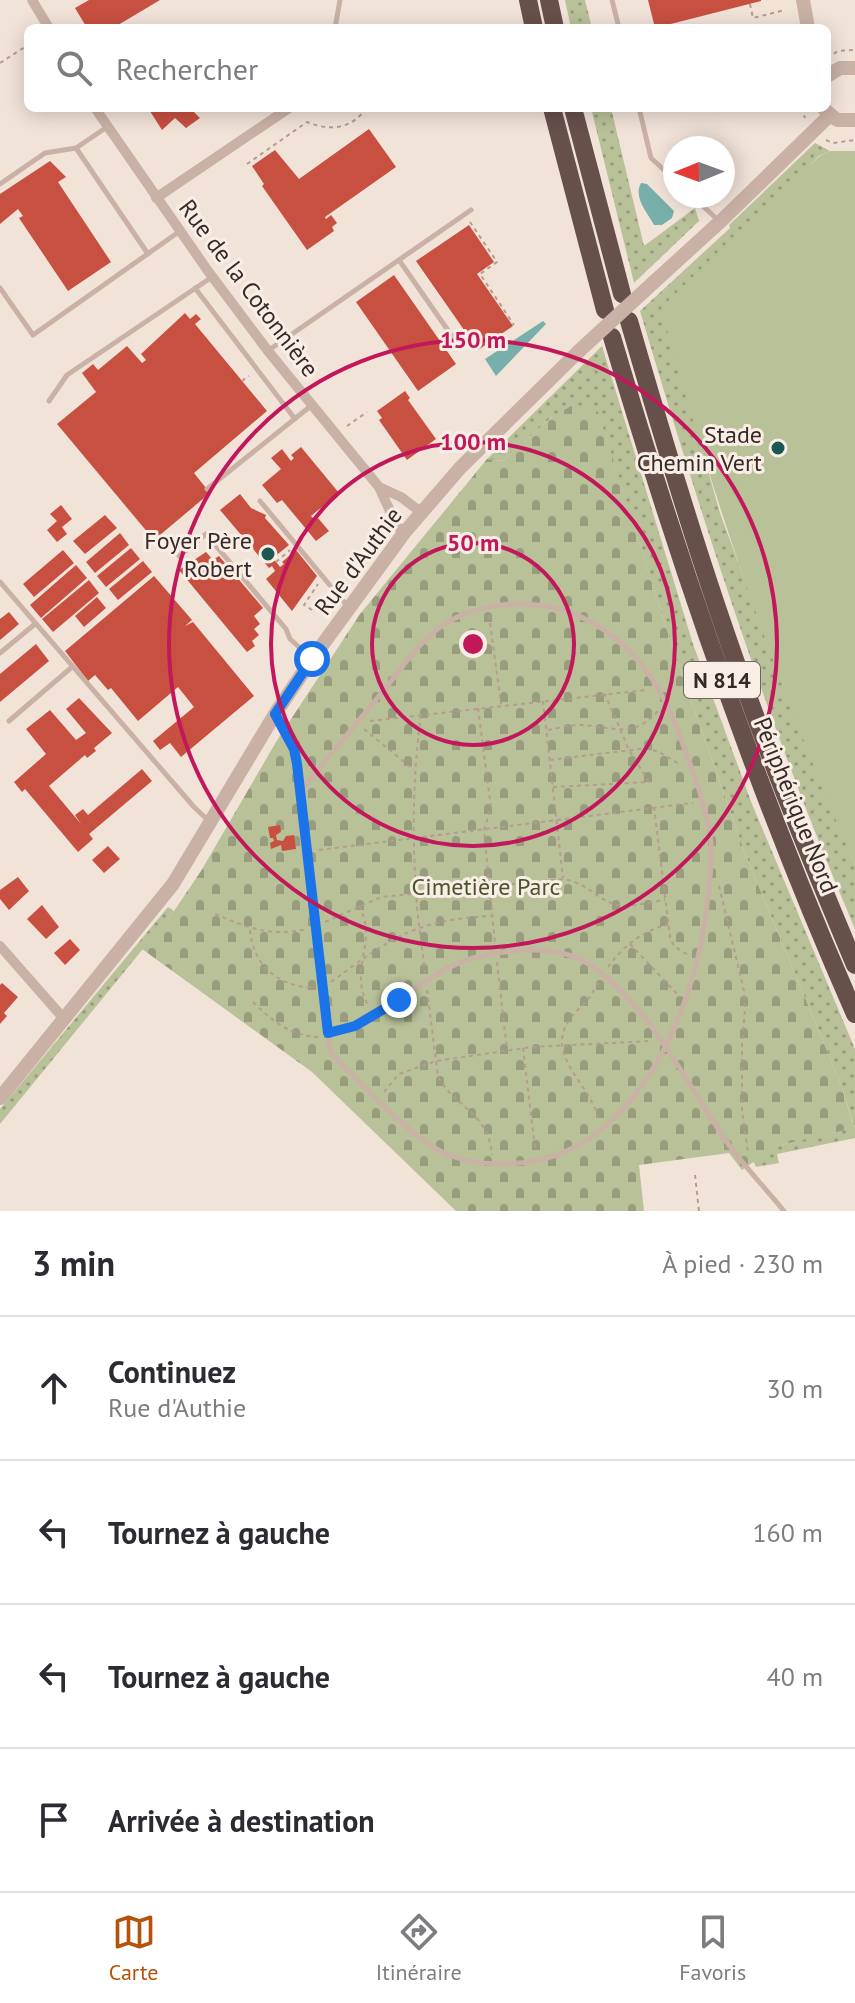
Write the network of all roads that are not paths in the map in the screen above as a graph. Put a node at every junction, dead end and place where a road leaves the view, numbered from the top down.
1 (32, 0) edge
2 (340, 0) edge
3 (528, 0) edge
4 (549, 0) edge
5 (612, 0) edge
6 (803, 0) edge
7 (47, 24) edge
8 (336, 24) edge
9 (533, 24) edge
10 (554, 24) edge
11 (618, 24) edge
12 (807, 24) edge
13 (855, 68) edge
14 (831, 74) edge
15 (98, 112) edge
16 (283, 112) edge
17 (553, 112) edge
18 (574, 112) edge
19 (640, 112) edge
20 (826, 112) edge
21 (855, 120) edge
22 (108, 126) junction
23 (76, 148) junction
24 (663, 169) edge
25 (0, 184) edge
26 (156, 198) junction
27 (705, 208) edge
28 (471, 210) dead end
29 (720, 222) junction
30 (180, 231) junction
31 (148, 254) junction
32 (399, 260) junction
33 (212, 276) junction
34 (0, 288) edge
35 (195, 288) junction
36 (622, 294) dead end
37 (605, 310) dead end
38 (629, 321) dead end
39 (612, 337) dead end
40 (454, 339) dead end
41 (268, 351) junction
42 (49, 401) dead end
43 (313, 405) junction
44 (295, 419) junction
45 (379, 487) junction
46 (207, 489) dead end
47 (260, 501) dead end
48 (422, 513) junction
49 (404, 533) junction
50 (179, 556) dead end
51 (0, 582) edge
52 (349, 608) junction
53 (35, 624) junction
54 (0, 653) edge
55 (312, 659) junction
56 (72, 667) junction
57 (275, 714) junction
58 (9, 721) dead end
59 (299, 793) junction
60 (211, 823) junction
61 (2, 951) edge
62 (855, 965) edge
63 (855, 1014) edge
64 (65, 1020) junction
65 (328, 1035) junction
66 (665, 1048) junction
67 (0, 1098) edge
68 (784, 1211) edge

1 - 7 street
2 - 8 lane
3 - 9 highway
4 - 10 highway
5 - 11 lane
6 - 12 street
13 - 14 street
15 - 22 street, Rue de la Cotonnière
16 - 26 street
17 - 37 highway
18 - 36 highway
19 - 24 lane
20 - 21 street, Rue d'Authie
20 - 29 street, Rue d'Authie
22 - 23 lane
22 - 26 street, Rue de la Cotonnière
23 - 25 lane
23 - 31 lane
26 - 30 street, Rue de la Cotonnière
27 - 29 lane
28 - 32 lane
29 - 48 street, Rue d'Authie, bridge
30 - 31 lane
30 - 33 street, Rue de la Cotonnière
31 - 34 lane
32 - 40 lane
32 - 41 lane
33 - 35 lane
33 - 41 street, Rue de la Cotonnière
35 - 42 lane
35 - 44 lane
38 - 62 highway, Périphérique Nord / N 814
39 - 63 highway, Périphérique Nord / N 814
41 - 43 street, Rue de la Cotonnière
43 - 44 lane
43 - 45 street, Rue de la Cotonnière
44 - 46 lane
45 - 48 street, Rue de la Cotonnière
45 - 49 street, Rue de la Cotonnière
47 - 52 lane
48 - 49 street, Rue d'Authie
49 - 52 street, Rue d'Authie
50 - 55 lane
51 - 53 lane
52 - 55 street, Rue d'Authie
53 - 54 lane
53 - 56 lane
55 - 57 street, Rue d'Authie
56 - 58 lane
56 - 60 lane
57 - 59 lane
57 - 60 street, Rue d'Authie
59 - 65 lane
59 - 66 lane
60 - 64 street, Rue d'Authie
61 - 64 street
64 - 67 street, Rue d'Authie
65 - 66 lane
65 - 66 lane
66 - 68 lane

